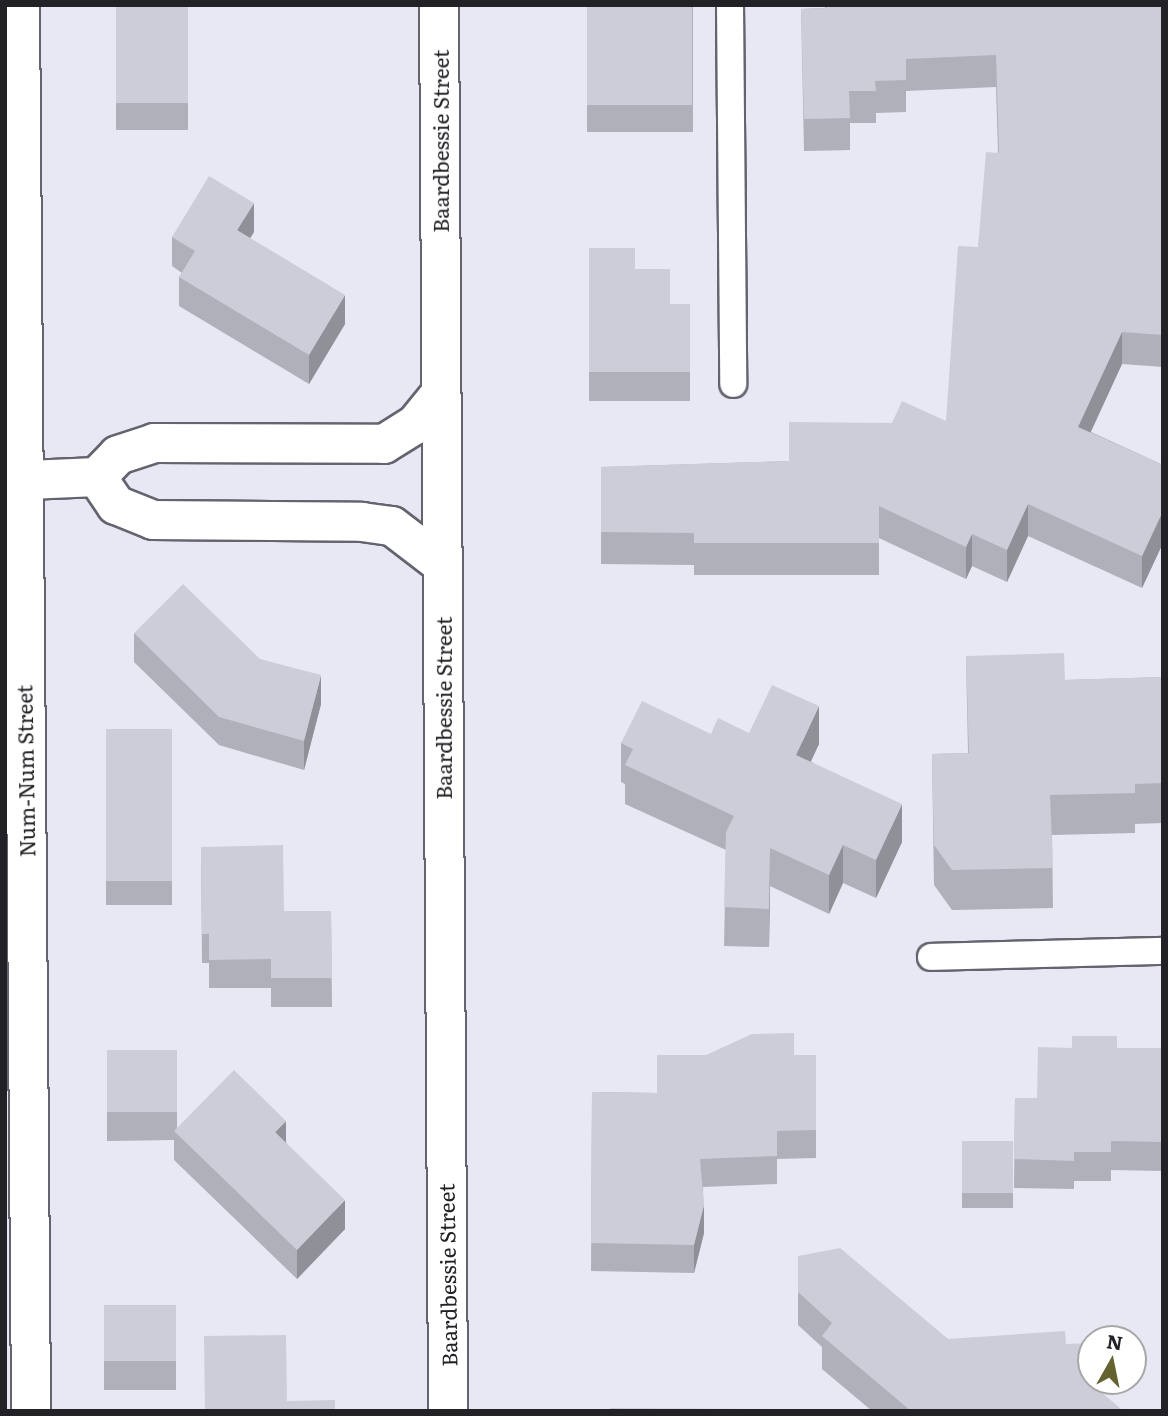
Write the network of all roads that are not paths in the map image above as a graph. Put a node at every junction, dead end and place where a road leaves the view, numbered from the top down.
1 (20, 5) edge
2 (439, 5) edge
3 (730, 5) edge
4 (733, 384) dead end
5 (441, 393) junction
6 (97, 477) junction
7 (13, 480) edge
8 (443, 565) junction
9 (1163, 951) edge
10 (931, 957) dead end
11 (18, 1370) edge
12 (31, 1411) edge
13 (448, 1411) edge

1 - 7 street, Num-Num Street
2 - 5 street, Baardbessie Street
3 - 4 lane
5 - 6 street
5 - 8 street, Baardbessie Street
6 - 7 street
6 - 8 street
7 - 11 street, Num-Num Street
8 - 13 street, Baardbessie Street
9 - 10 lane
11 - 12 street, Num-Num Street

